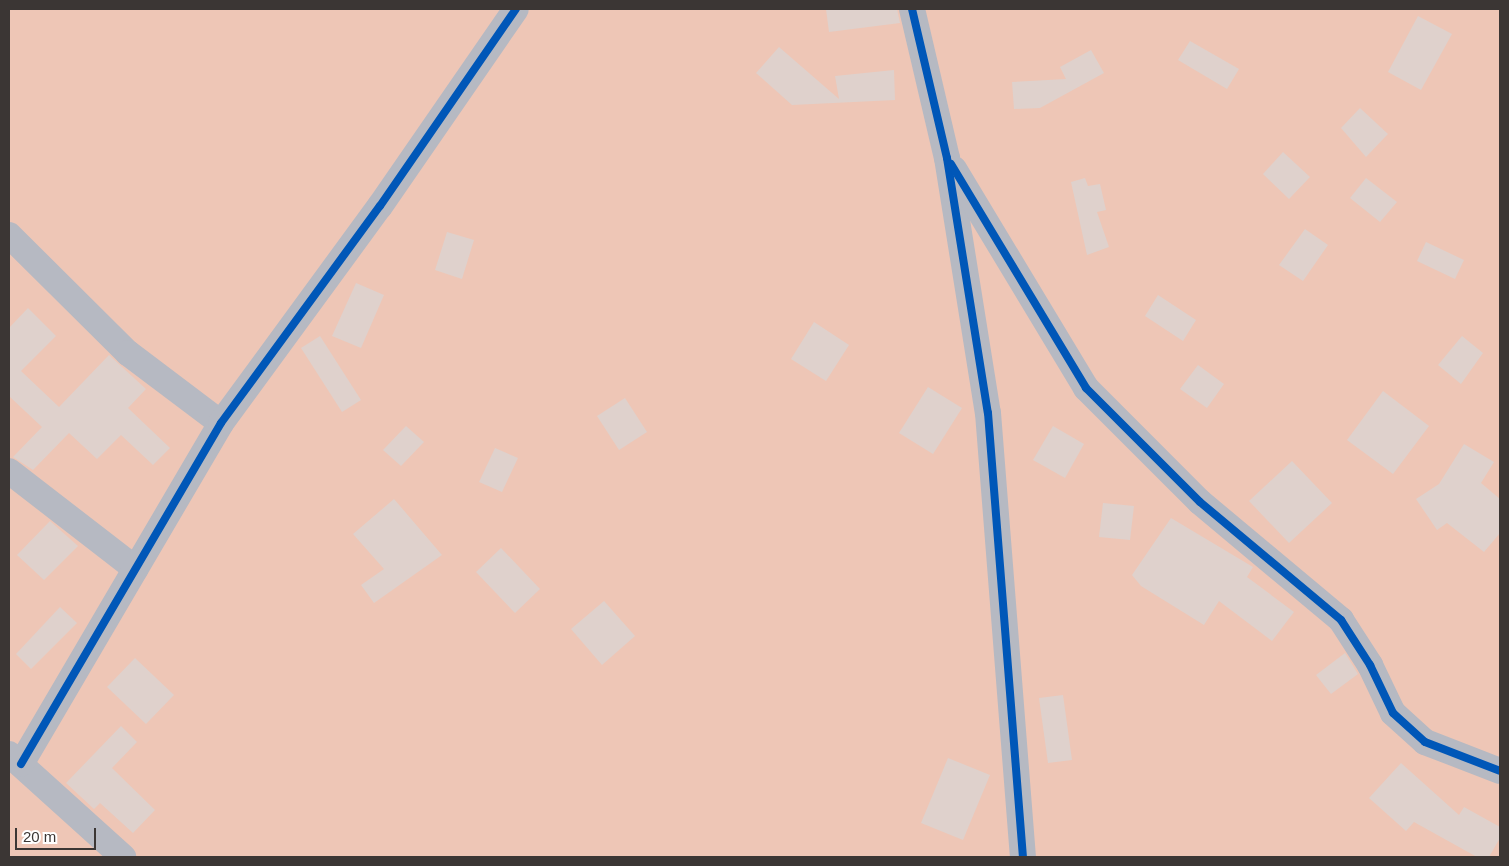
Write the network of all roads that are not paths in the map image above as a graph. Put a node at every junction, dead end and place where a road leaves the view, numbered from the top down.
1 (516, 9) edge
2 (912, 9) edge
3 (947, 158) junction
4 (9, 235) edge
5 (221, 423) junction
6 (9, 471) edge
7 (136, 569) junction
8 (15, 759) edge
9 (1500, 770) edge
10 (123, 857) edge
11 (1023, 857) edge

1 - 5 street
2 - 3 street
3 - 9 street
3 - 11 street
4 - 5 street
5 - 7 street
6 - 7 street
7 - 8 street
8 - 10 street

